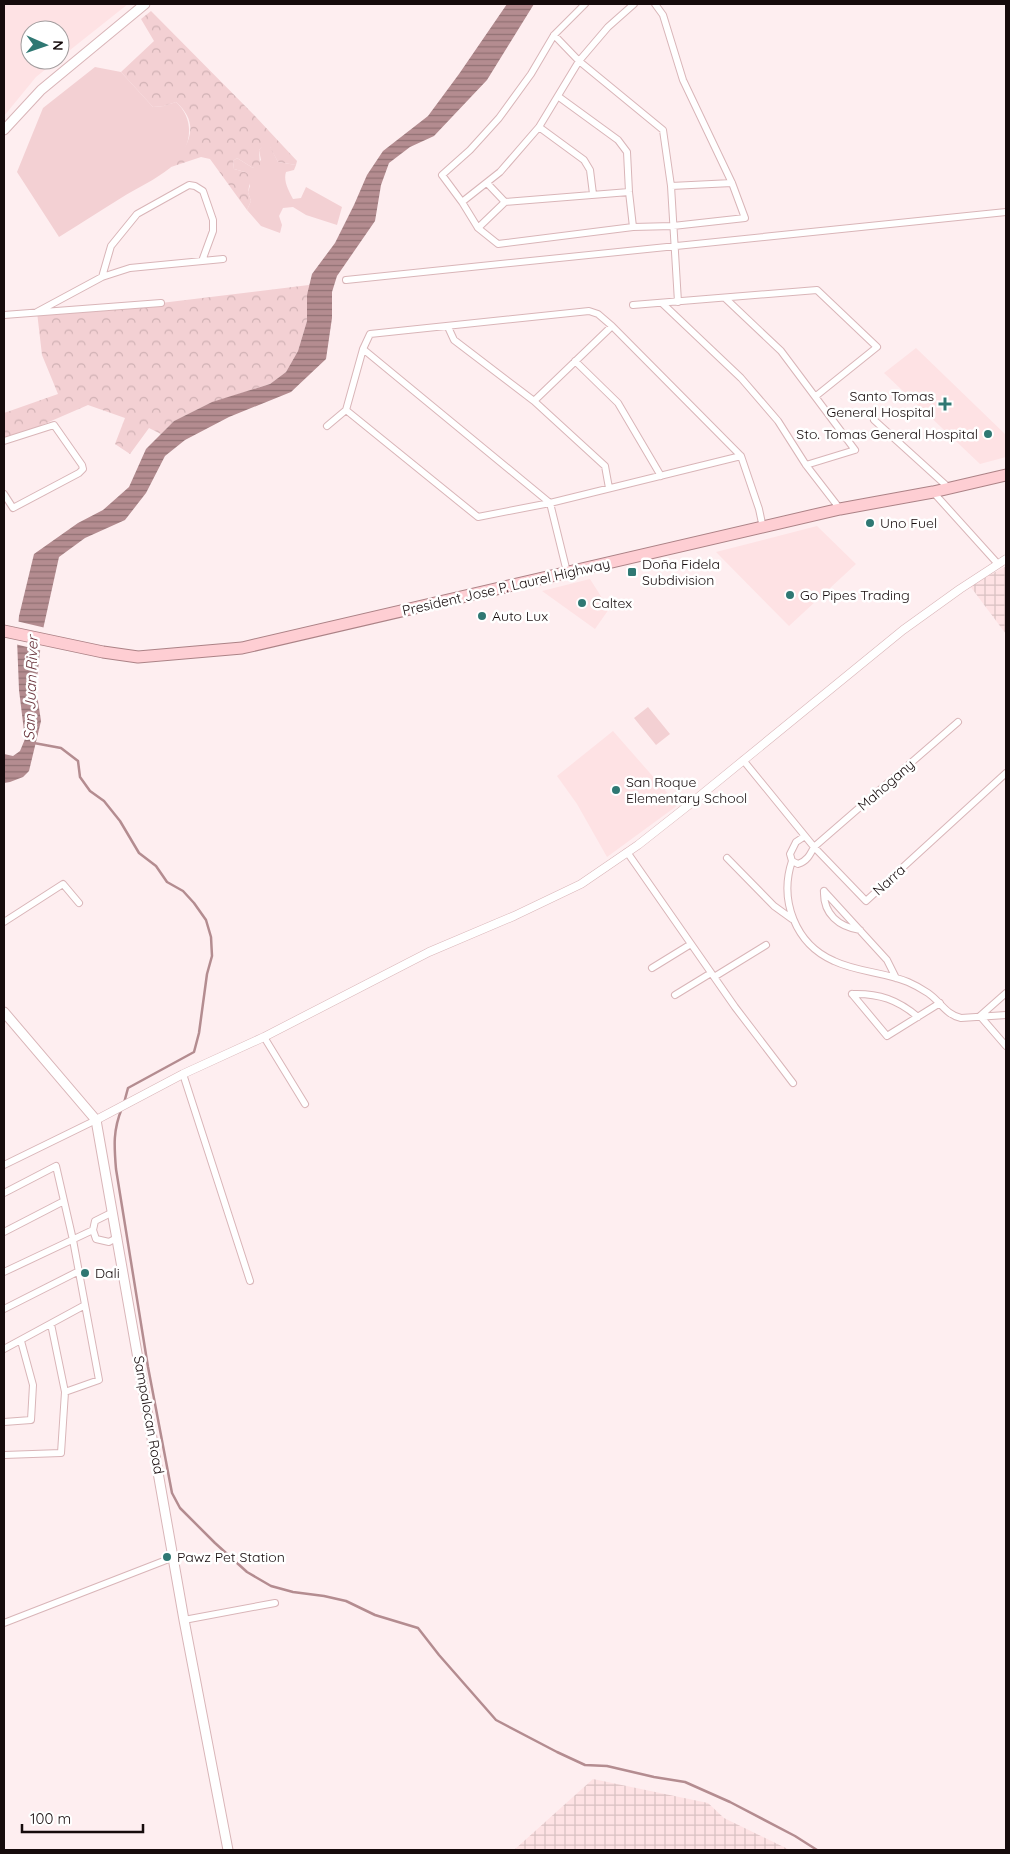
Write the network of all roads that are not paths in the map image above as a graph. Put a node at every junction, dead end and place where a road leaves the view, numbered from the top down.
1 (145, 4) edge
2 (585, 4) edge
3 (634, 4) edge
4 (655, 4) edge
5 (554, 35) junction
6 (579, 62) junction
7 (558, 97) junction
8 (539, 127) junction
9 (4, 130) edge
10 (487, 183) junction
11 (732, 183) junction
12 (671, 186) junction
13 (629, 192) junction
14 (593, 194) junction
15 (462, 202) junction
16 (505, 202) junction
17 (1006, 212) edge
18 (673, 226) junction
19 (634, 227) junction
20 (478, 228) junction
21 (674, 246) junction
22 (223, 259) dead end
23 (202, 261) junction
24 (102, 277) junction
25 (346, 280) dead end
26 (725, 298) junction
27 (678, 302) junction
28 (161, 303) dead end
29 (663, 304) junction
30 (633, 305) dead end
31 (37, 312) junction
32 (4, 315) edge
33 (612, 326) junction
34 (448, 327) junction
35 (363, 349) junction
36 (575, 361) junction
37 (816, 396) junction
38 (534, 401) junction
39 (346, 410) junction
40 (874, 420) dead end
41 (327, 426) dead end
42 (4, 442) edge
43 (741, 456) junction
44 (806, 465) junction
45 (1006, 475) edge
46 (661, 476) junction
47 (609, 488) junction
48 (949, 488) junction
49 (933, 492) junction
50 (4, 494) edge
51 (550, 503) junction
52 (840, 509) junction
53 (763, 528) junction
54 (1006, 559) edge
55 (998, 564) junction
56 (567, 572) junction
57 (6, 632) edge
58 (958, 722) dead end
59 (743, 760) junction
60 (1006, 773) edge
61 (805, 836) junction
62 (814, 847) junction
63 (627, 852) junction
64 (727, 858) dead end
65 (795, 863) junction
66 (79, 903) dead end
67 (792, 919) junction
68 (4, 922) edge
69 (860, 930) junction
70 (691, 944) junction
71 (766, 945) dead end
72 (652, 968) dead end
73 (713, 975) junction
74 (896, 978) junction
75 (1006, 993) edge
76 (675, 995) dead end
77 (940, 1003) junction
78 (4, 1012) edge
79 (1006, 1015) edge
80 (980, 1016) junction
81 (918, 1017) junction
82 (264, 1037) junction
83 (1004, 1039) edge
84 (1006, 1046) edge
85 (183, 1074) junction
86 (793, 1083) dead end
87 (304, 1104) dead end
88 (96, 1120) junction
89 (4, 1165) edge
90 (4, 1192) edge
91 (64, 1201) junction
92 (113, 1212) junction
93 (93, 1230) junction
94 (4, 1232) edge
95 (118, 1237) junction
96 (73, 1240) junction
97 (79, 1271) junction
98 (4, 1272) edge
99 (250, 1281) dead end
100 (85, 1305) junction
101 (4, 1309) edge
102 (51, 1324) junction
103 (21, 1341) junction
104 (4, 1349) edge
105 (65, 1392) junction
106 (4, 1422) edge
107 (4, 1455) edge
108 (174, 1557) junction
109 (275, 1602) dead end
110 (184, 1620) junction
111 (4, 1623) edge
112 (228, 1850) edge

1 - 9 main road
2 - 5 street
3 - 6 street
4 - 11 street
5 - 6 street
5 - 15 street
6 - 7 street
6 - 12 street
7 - 8 street
7 - 13 street
8 - 10 street
8 - 14 street
10 - 15 street
10 - 16 street
11 - 12 street
11 - 18 street
12 - 18 street
13 - 14 street
13 - 19 street
14 - 16 street
15 - 20 street
16 - 20 street
17 - 21 street
18 - 19 street
18 - 21 street
19 - 20 street
21 - 25 street
21 - 27 street
22 - 23 street
23 - 24 street
23 - 24 street
24 - 31 street
26 - 27 street
26 - 37 street
26 - 37 street
27 - 29 street
28 - 31 street
29 - 30 street
29 - 44 street
31 - 32 street
33 - 34 street
33 - 36 street
33 - 43 street
34 - 35 street
34 - 38 street
35 - 39 street
35 - 51 street
36 - 38 street
36 - 46 street
37 - 44 street
38 - 47 street
39 - 41 street
39 - 51 street
40 - 48 street
42 - 50 street
43 - 46 street
43 - 53 street
44 - 52 street
45 - 48 highway, President Jose P. Laurel Highway
46 - 47 street
47 - 51 street
48 - 49 highway, President Jose P. Laurel Highway
49 - 52 highway, President Jose P. Laurel Highway
49 - 55 street
51 - 56 street
52 - 53 highway, President Jose P. Laurel Highway
53 - 56 highway, President Jose P. Laurel Highway
54 - 55 street
55 - 59 street
56 - 57 highway, President Jose P. Laurel Highway
58 - 62 street, Mahogany
59 - 61 street, Narra
59 - 63 street
60 - 62 street, Narra
61 - 62 street, Narra
61 - 65 street
62 - 65 street
63 - 70 street
63 - 82 street
64 - 67 street
65 - 67 street
66 - 68 street
67 - 74 street
69 - 69 street
69 - 74 street
70 - 72 street
70 - 73 street
71 - 73 street
73 - 76 street
73 - 86 street
74 - 77 street
75 - 80 street
77 - 80 street
77 - 81 street
78 - 88 main road, Sampalocan Road
79 - 80 street
80 - 83 street
81 - 81 street
82 - 85 street
82 - 87 street
83 - 84 street
85 - 88 street
85 - 99 street
88 - 89 street
88 - 92 main road, Sampalocan Road
90 - 91 street
91 - 94 street
91 - 96 street
92 - 93 street
92 - 95 main road, Sampalocan Road
93 - 95 street
93 - 96 street
95 - 108 main road, Sampalocan Road
96 - 97 street
96 - 98 street
97 - 100 street
97 - 101 street
100 - 102 street
100 - 105 street
102 - 103 street
102 - 105 street
103 - 104 street
103 - 106 street
105 - 107 street
108 - 110 main road, Sampalocan Road
108 - 111 street
109 - 110 street
110 - 112 main road, Sampalocan Road

